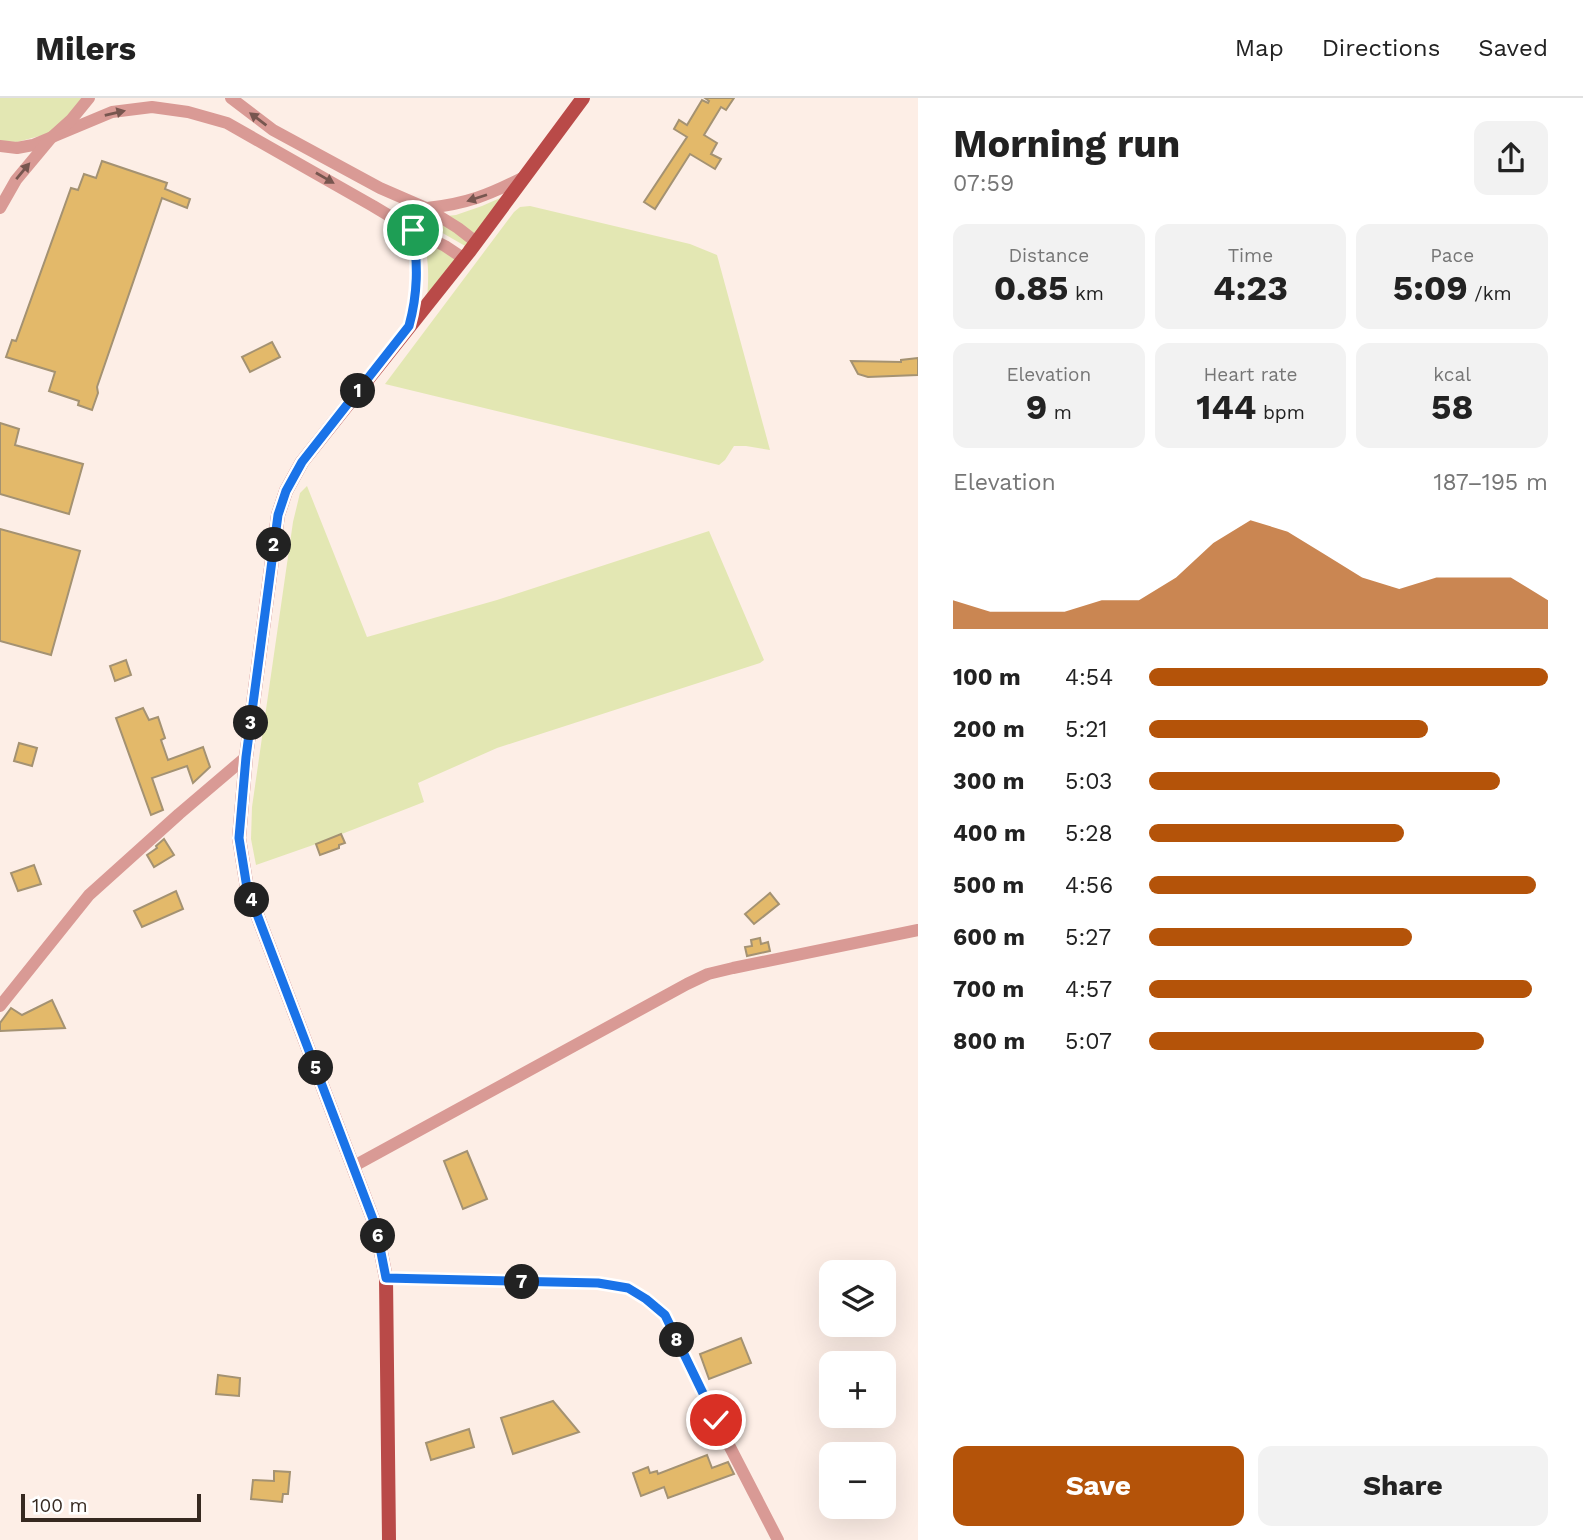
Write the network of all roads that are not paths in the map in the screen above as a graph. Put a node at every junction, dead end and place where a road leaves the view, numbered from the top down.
1 (89, 98) edge
2 (231, 98) edge
3 (583, 98) edge
4 (51, 138) junction
5 (0, 146) edge
6 (524, 177) junction
7 (0, 208) edge
8 (426, 208) junction
9 (413, 230) junction
10 (476, 242) junction
11 (463, 258) junction
12 (409, 326) junction
13 (246, 757) junction
14 (918, 930) edge
15 (0, 1006) edge
16 (354, 1166) junction
17 (386, 1278) junction
18 (389, 1540) edge
19 (778, 1540) edge

1 - 4 street
8 -> 2 street
3 - 6 main road
4 - 5 street
7 -> 4 street
4 -> 9 street
6 -> 8 street
6 - 10 main road
8 - 10 street
9 - 11 street
9 - 12 street
10 - 11 main road
11 - 12 main road
12 - 13 main road
13 - 15 street
13 - 16 main road
14 - 16 street
16 - 17 main road
17 - 18 main road
17 - 19 street

